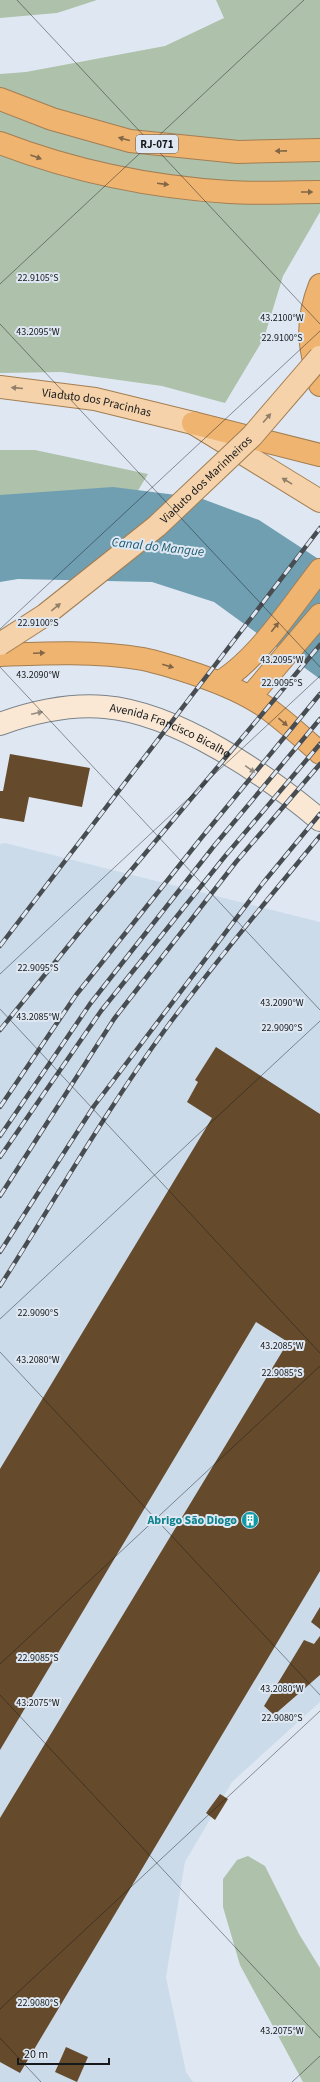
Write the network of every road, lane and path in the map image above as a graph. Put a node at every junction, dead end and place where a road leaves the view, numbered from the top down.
1 (0, 99) edge
2 (0, 143) edge
3 (320, 150) edge
4 (320, 192) edge
5 (320, 285) edge
6 (320, 357) edge
7 (320, 385) edge
8 (0, 387) edge
9 (193, 423) junction
10 (320, 455) edge
11 (320, 501) edge
12 (320, 570) edge
13 (320, 615) edge
14 (0, 644) edge
15 (0, 655) edge
16 (220, 682) junction
17 (250, 698) junction
18 (0, 724) edge
19 (320, 753) edge
20 (320, 820) edge

3 -> 1 highway, RJ-071
2 -> 4 highway
5 - 7 highway
14 -> 6 main road, Viaduto dos Marinheiros, bridge
9 -> 8 main road, Viaduto dos Pracinhas
9 - 10 highway
11 -> 9 main road
16 -> 12 highway
13 - 17 highway
15 -> 16 highway
16 - 17 highway
17 -> 19 highway
18 -> 20 main road, Avenida Francisco Bicalho

